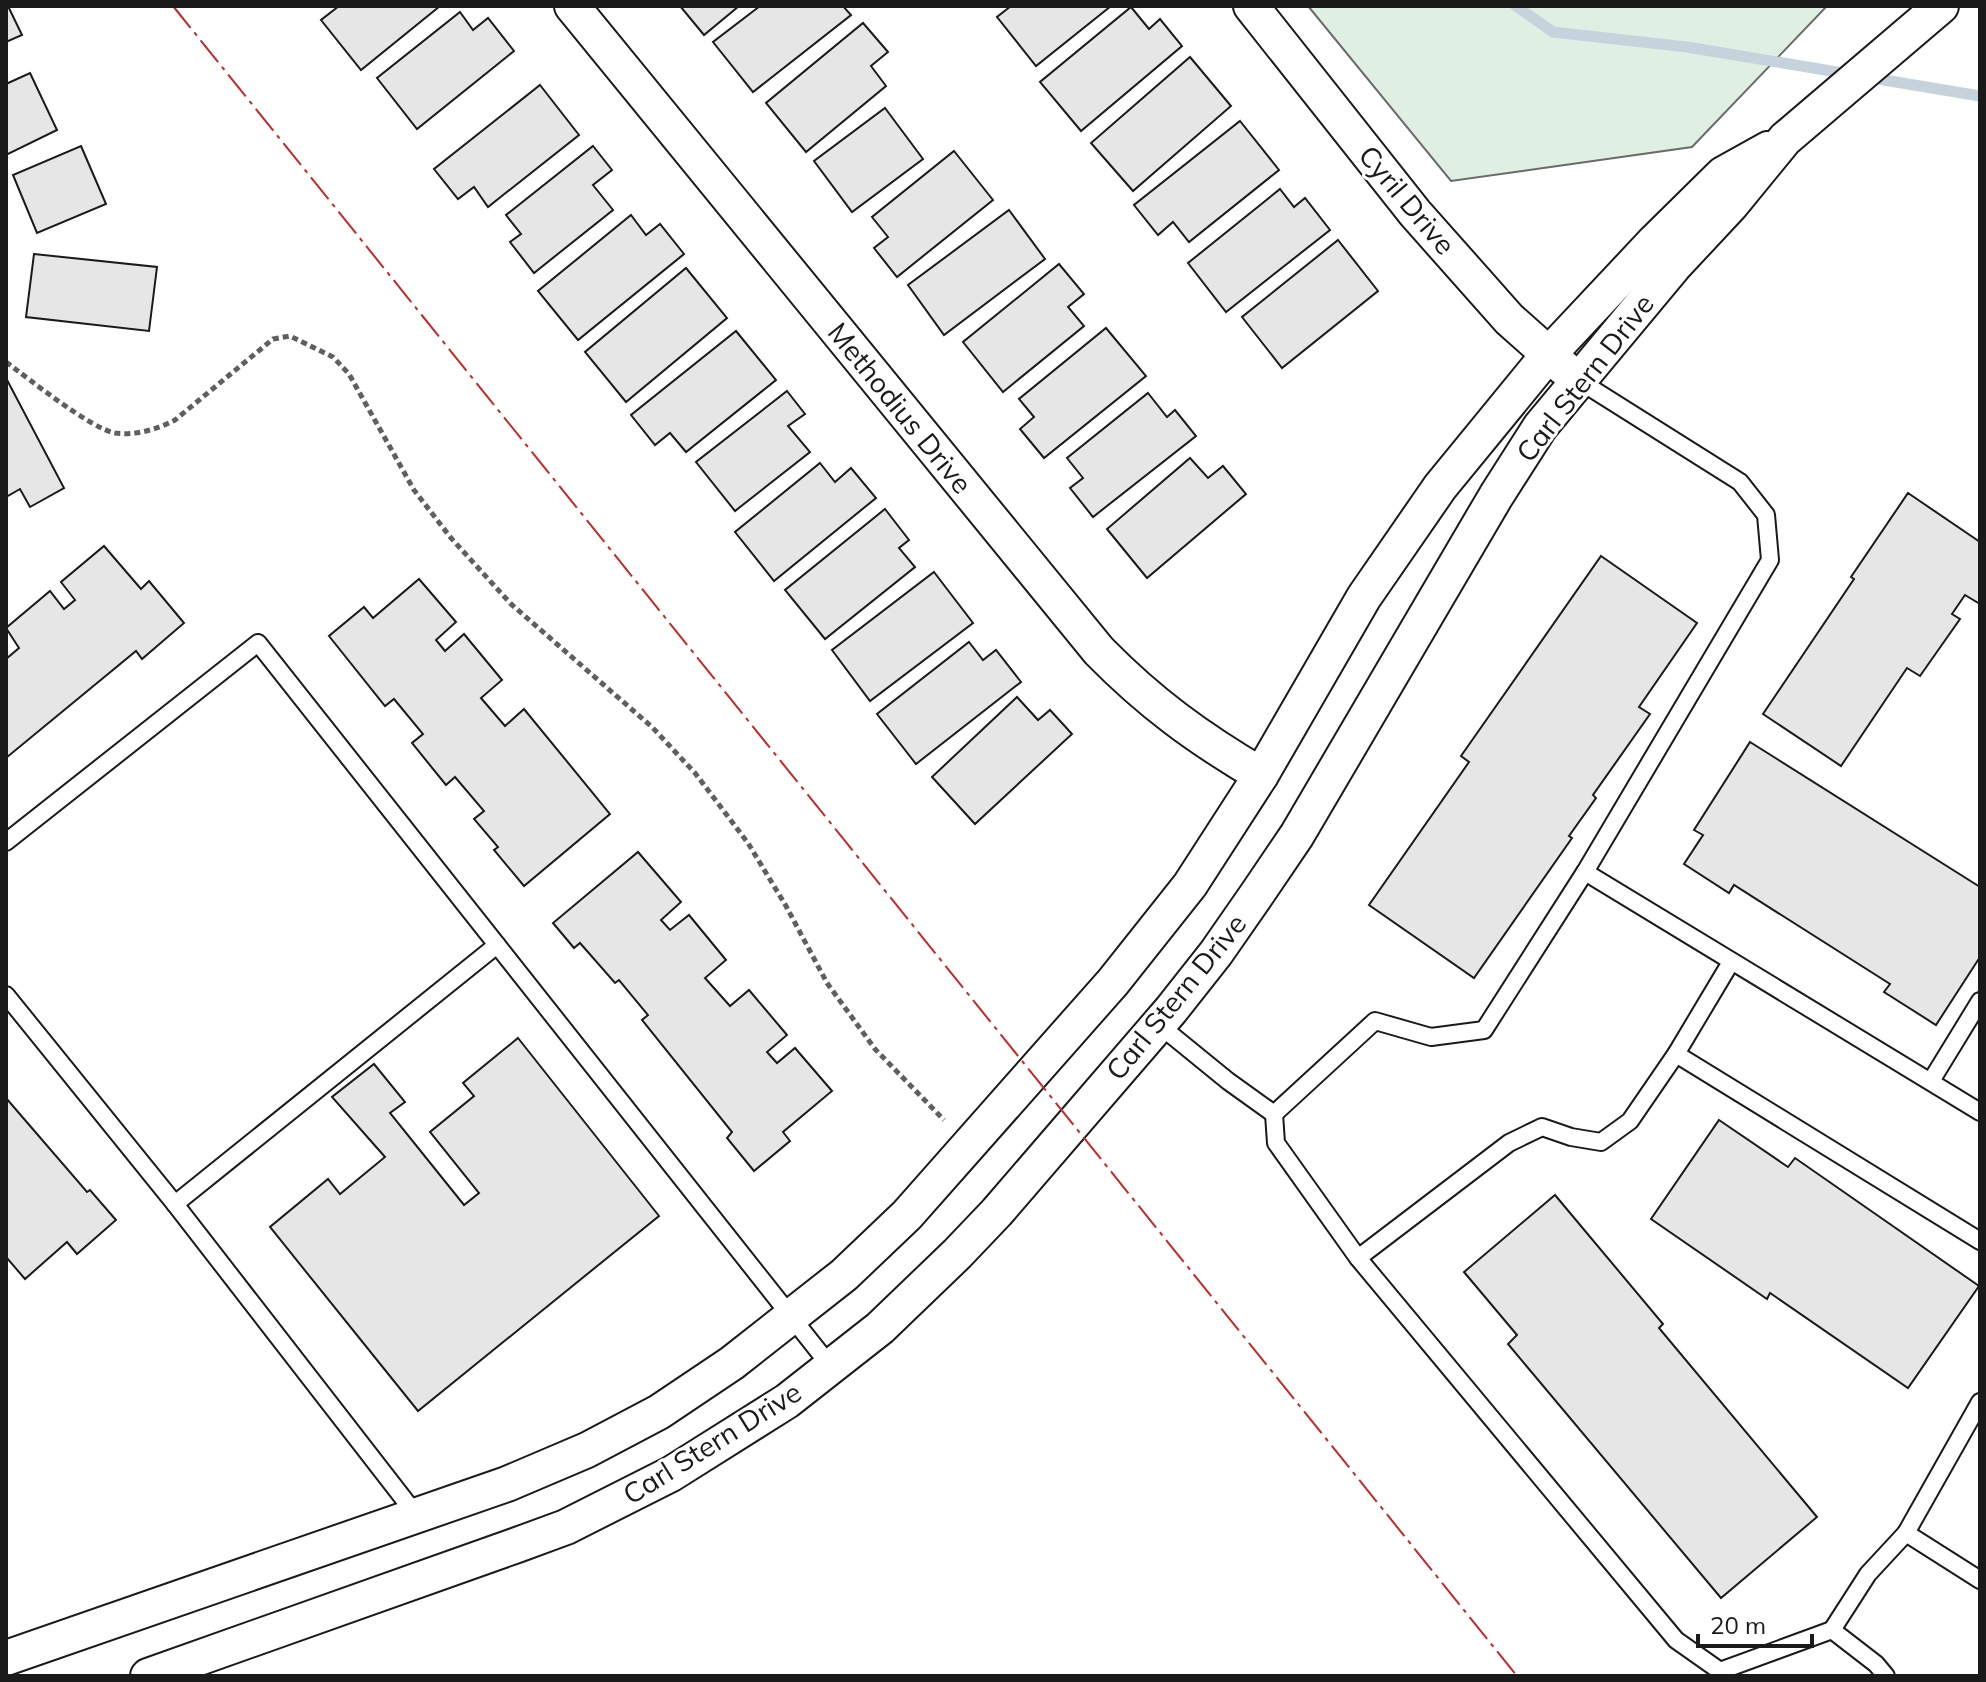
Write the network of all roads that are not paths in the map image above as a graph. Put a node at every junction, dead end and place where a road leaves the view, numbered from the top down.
1 (572, 6) edge
2 (1251, 6) edge
3 (1941, 6) edge
4 (1785, 139) junction
5 (1548, 355) junction
6 (1578, 380) junction
7 (1261, 775) junction
8 (6, 842) edge
9 (1585, 872) junction
10 (497, 945) junction
11 (1731, 962) junction
12 (6, 995) edge
13 (1980, 1001) edge
14 (1158, 1024) junction
15 (1676, 1054) junction
16 (1931, 1081) junction
17 (1980, 1112) edge
18 (1274, 1114) junction
19 (175, 1204) junction
20 (1980, 1241) edge
21 (1358, 1258) junction
22 (792, 1318) junction
23 (831, 1367) junction
24 (1980, 1402) edge
25 (417, 1516) junction
26 (1906, 1533) junction
27 (1980, 1580) edge
28 (1832, 1630) junction
29 (6, 1658) edge
30 (148, 1676) edge
31 (1886, 1676) edge

1 - 7 street, Methodius Drive
2 - 5 street, Cyril Drive
3 - 4 street, Carl Stern Drive
4 - 5 street, Carl Stern Drive
4 - 6 street, Carl Stern Drive
5 - 6 street, Cyril Drive
5 - 7 street, Carl Stern Drive
6 - 9 lane
6 - 14 street, Carl Stern Drive
7 - 22 street, Carl Stern Drive
8 - 10 lane
9 - 11 lane
9 - 18 lane
10 - 19 lane
10 - 22 lane
11 - 15 lane
11 - 16 lane
12 - 19 lane
13 - 16 lane
14 - 18 lane
14 - 23 street, Carl Stern Drive
15 - 20 lane
15 - 21 lane
16 - 17 lane
18 - 21 lane
19 - 25 lane
21 - 28 lane
22 - 23 lane
22 - 25 street, Carl Stern Drive
23 - 30 street, Carl Stern Drive
24 - 26 lane
25 - 29 street, Carl Stern Drive
26 - 27 lane
26 - 28 lane
28 - 31 lane

